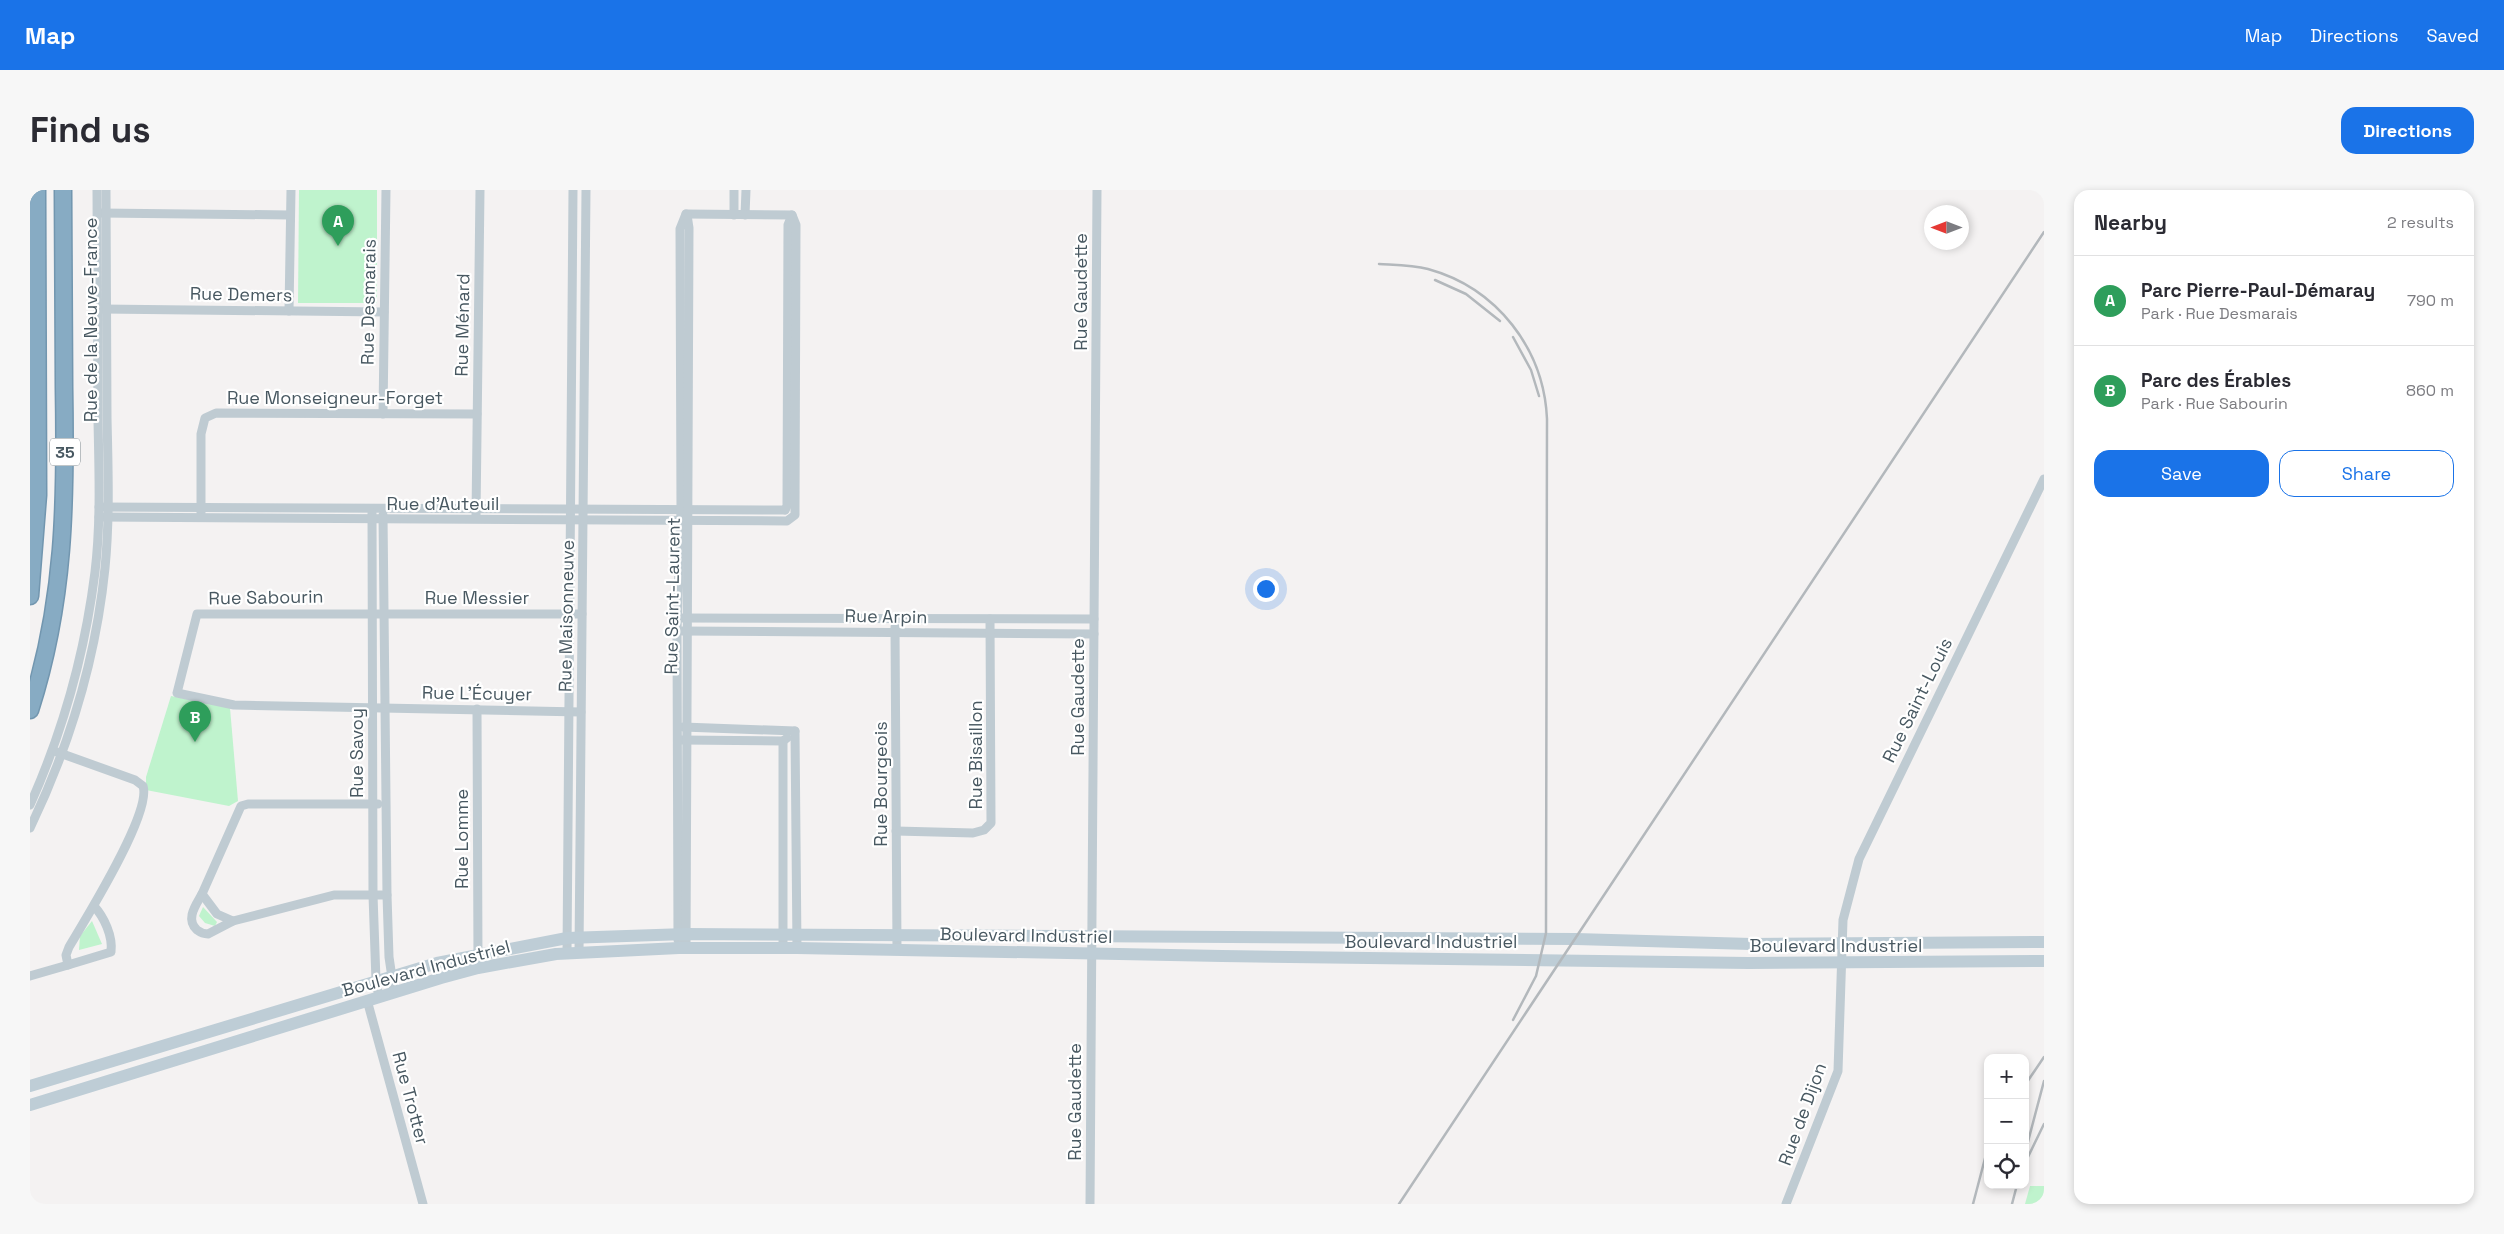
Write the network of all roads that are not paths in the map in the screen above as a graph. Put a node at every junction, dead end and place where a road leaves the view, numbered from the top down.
1 (37, 190) edge
2 (63, 190) edge
3 (96, 190) edge
4 (106, 190) edge
5 (291, 190) edge
6 (386, 190) edge
7 (480, 190) edge
8 (573, 190) edge
9 (586, 190) edge
10 (734, 190) edge
11 (746, 190) edge
12 (1097, 190) edge
13 (101, 213) junction
14 (290, 214) junction
15 (734, 215) junction
16 (746, 215) junction
17 (792, 215) junction
18 (573, 217) junction
19 (586, 217) junction
20 (102, 309) junction
21 (289, 311) junction
22 (384, 312) junction
23 (572, 320) junction
24 (585, 320) junction
25 (791, 368) junction
26 (383, 414) junction
27 (477, 414) junction
28 (571, 417) junction
29 (584, 417) junction
30 (2044, 478) edge
31 (103, 507) junction
32 (201, 508) junction
33 (372, 508) junction
34 (383, 508) junction
35 (476, 509) junction
36 (570, 509) junction
37 (583, 509) junction
38 (685, 510) junction
39 (785, 510) junction
40 (103, 518) junction
41 (201, 518) junction
42 (790, 518) junction
43 (372, 519) junction
44 (383, 519) junction
45 (476, 520) junction
46 (570, 520) junction
47 (583, 520) junction
48 (685, 520) junction
49 (30, 596) edge
50 (372, 613) junction
51 (384, 613) junction
52 (570, 614) junction
53 (582, 614) junction
54 (677, 618) junction
55 (688, 618) junction
56 (895, 619) junction
57 (990, 619) junction
58 (1094, 619) junction
59 (677, 631) junction
60 (688, 631) junction
61 (895, 633) junction
62 (990, 634) junction
63 (1094, 634) junction
64 (372, 707) junction
65 (385, 707) junction
66 (30, 710) edge
67 (476, 710) junction
68 (569, 712) junction
69 (581, 712) junction
70 (677, 727) junction
71 (687, 728) junction
72 (795, 731) junction
73 (677, 740) junction
74 (687, 740) junction
75 (783, 741) junction
76 (57, 752) junction
77 (373, 804) junction
78 (386, 804) junction
79 (30, 805) edge
80 (568, 815) junction
81 (580, 815) junction
82 (682, 824) junction
83 (783, 824) junction
84 (796, 824) junction
85 (30, 828) edge
86 (896, 831) junction
87 (202, 894) junction
88 (373, 895) junction
89 (387, 895) junction
90 (94, 906) junction
91 (233, 921) junction
92 (682, 935) junction
93 (897, 936) junction
94 (1092, 936) junction
95 (573, 937) junction
96 (1224, 937) junction
97 (1285, 938) junction
98 (1393, 939) junction
99 (783, 941) junction
100 (797, 942) junction
101 (2044, 942) edge
102 (1668, 943) junction
103 (1751, 944) junction
104 (1842, 944) junction
105 (1971, 944) junction
106 (682, 948) junction
107 (897, 950) junction
108 (573, 952) junction
109 (478, 953) junction
110 (1092, 954) junction
111 (1222, 956) junction
112 (1281, 957) junction
113 (1388, 958) junction
114 (2044, 961) edge
115 (1653, 962) junction
116 (1749, 963) junction
117 (1842, 963) junction
118 (1971, 963) junction
119 (68, 965) junction
120 (478, 968) junction
121 (30, 976) edge
122 (392, 977) junction
123 (376, 981) junction
124 (394, 992) junction
125 (373, 998) junction
126 (30, 1086) edge
127 (30, 1105) edge
128 (423, 1204) edge
129 (1090, 1204) edge
130 (1786, 1204) edge

1 - 49 highway, 35
2 - 66 highway, 35
3 - 13 street, Rue de la Neuve-France
4 - 13 street, Rue de la Neuve-France
5 - 14 street
6 - 22 street, Rue Desmarais
7 - 27 street, Rue Ménard
8 - 18 street, Rue Maisonneuve
9 - 19 street, Rue Maisonneuve
10 - 15 street
11 - 16 street
12 - 58 street, Rue Gaudette
13 - 14 street
13 - 20 street, Rue de la Neuve-France
14 - 21 street
15 - 16 street, Rue Saint-Laurent
15 - 38 street, Rue Saint-Laurent
16 - 17 street, Rue Saint-Laurent
17 - 25 street
17 - 25 street
18 - 19 street
18 - 23 street, Rue Maisonneuve
19 - 24 street, Rue Maisonneuve
20 - 21 street, Rue Demers
20 - 31 street, Rue de la Neuve-France
21 - 22 street, Rue Demers
22 - 26 street, Rue Desmarais
23 - 24 street
23 - 28 street, Rue Maisonneuve
24 - 29 street, Rue Maisonneuve
25 - 39 street
25 - 42 street
26 - 27 street, Rue Monseigneur-Forget
26 - 32 street, Rue Monseigneur-Forget
27 - 35 street, Rue Ménard
28 - 29 street
28 - 36 street, Rue Maisonneuve
29 - 37 street, Rue Maisonneuve
30 - 104 street, Rue Saint-Louis
31 - 32 street, Rue d'Auteuil
31 - 40 street, Rue de la Neuve-France
32 - 33 street, Rue d'Auteuil
32 - 41 street, Rue Monseigneur-Forget
33 - 34 street, Rue d'Auteuil
33 - 43 street, Rue Savoy
34 - 35 street, Rue d'Auteuil
34 - 44 street, Rue Savoy
35 - 36 street, Rue d'Auteuil
35 - 45 street, Rue Ménard
36 - 37 street, Rue d'Auteuil
36 - 46 street, Rue Maisonneuve
37 - 38 street, Rue d'Auteuil
37 - 47 street, Rue Maisonneuve
38 - 39 street, Rue d'Auteuil
38 - 48 street, Rue Saint-Laurent
39 - 42 street
40 - 41 street, Rue d'Auteuil
40 - 76 street, Rue de la Neuve-France
41 - 43 street, Rue d'Auteuil
42 - 48 street, Rue d'Auteuil
43 - 44 street, Rue d'Auteuil
43 - 50 street, Rue Savoy
44 - 45 street, Rue d'Auteuil
44 - 51 street, Rue Savoy
45 - 46 street, Rue d'Auteuil
46 - 47 street, Rue d'Auteuil
46 - 52 street, Rue Maisonneuve
47 - 48 street, Rue d'Auteuil
47 - 53 street, Rue Maisonneuve
48 - 54 street, Rue Saint-Laurent
48 - 55 street, Rue Saint-Laurent
50 - 51 street, Rue Messier
50 - 64 street, Rue Savoy
50 - 64 street, Rue Sabourin
51 - 52 street, Rue Messier
51 - 65 street, Rue Savoy
52 - 53 street, Rue Messier
52 - 68 street, Rue Maisonneuve
53 - 69 street, Rue Maisonneuve
54 - 55 street, Rue Arpin
54 - 59 street, Rue Saint-Laurent
55 - 56 street, Rue Arpin
55 - 60 street, Rue Saint-Laurent
56 - 57 street, Rue Arpin
56 - 61 street, Rue Bourgeois
57 - 58 street, Rue Arpin
57 - 62 street, Rue Bisaillon
58 - 63 street, Rue Gaudette
59 - 60 street, Rue Arpin
59 - 70 street, Rue Saint-Laurent
60 - 61 street, Rue Arpin
60 - 71 street, Rue Saint-Laurent
61 - 62 street, Rue Arpin
61 - 86 street, Rue Bourgeois
62 - 63 street, Rue Arpin
62 - 86 street, Rue Bisaillon
63 - 94 street, Rue Gaudette
64 - 65 street, Rue L'Écuyer
64 - 77 street, Rue Savoy
65 - 67 street, Rue L'Écuyer
65 - 78 street, Rue Savoy
67 - 68 street, Rue L'Écuyer
67 - 109 street, Rue Lomme
68 - 69 street, Rue L'Écuyer
68 - 80 street, Rue Maisonneuve
69 - 81 street, Rue Maisonneuve
70 - 71 street
70 - 73 street, Rue Saint-Laurent
71 - 72 street
71 - 74 street, Rue Saint-Laurent
72 - 75 street
72 - 84 street
73 - 74 street
73 - 82 street, Rue Saint-Laurent
74 - 75 street
74 - 82 street, Rue Saint-Laurent
75 - 83 street
76 - 79 street, Rue de la Neuve-France
76 - 85 street, Rue de la Neuve-France
76 - 90 street
77 - 78 street
77 - 87 street
77 - 88 street, Rue Savoy
78 - 89 street, Rue Savoy
80 - 81 street
80 - 95 street, Rue Maisonneuve
81 - 95 street, Rue Maisonneuve
82 - 92 street, Rue Saint-Laurent
83 - 84 street
83 - 99 street
84 - 100 street
86 - 93 street, Rue Bourgeois
87 - 91 street
87 - 91 street
88 - 89 street
88 - 91 street
88 - 123 street, Rue Savoy
89 - 122 street, Rue Savoy
90 - 119 street
90 - 119 street
92 - 95 street, Boulevard Industriel
92 - 99 street, Boulevard Industriel
92 - 106 street, Rue Saint-Laurent
93 - 94 street, Boulevard Industriel
93 - 100 street, Boulevard Industriel
93 - 107 street, Rue Bourgeois
94 - 96 street, Boulevard Industriel
94 - 110 street, Rue Gaudette
95 - 108 street, Rue Maisonneuve
95 - 109 street, Boulevard Industriel
96 - 97 street, Boulevard Industriel
96 - 111 street
97 - 98 street, Boulevard Industriel
97 - 112 street
98 - 102 street, Boulevard Industriel
98 - 113 street
99 - 100 street, Boulevard Industriel
99 - 106 street, Boulevard Industriel
100 - 107 street, Boulevard Industriel
101 - 105 street, Boulevard Industriel
102 - 103 street, Boulevard Industriel
102 - 115 street
103 - 104 street, Boulevard Industriel
103 - 116 street
104 - 105 street, Boulevard Industriel
104 - 117 street, Rue de Dijon
105 - 118 street
106 - 108 street, Boulevard Industriel
107 - 110 street, Boulevard Industriel
108 - 120 street, Boulevard Industriel
109 - 120 street, Rue Lomme
109 - 122 street, Boulevard Industriel
110 - 111 street, Boulevard Industriel
110 - 129 street, Rue Gaudette
111 - 112 street, Boulevard Industriel
112 - 113 street, Boulevard Industriel
113 - 115 street, Boulevard Industriel
114 - 118 street, Boulevard Industriel
115 - 116 street, Boulevard Industriel
116 - 117 street, Boulevard Industriel
117 - 118 street, Boulevard Industriel
117 - 130 street, Rue de Dijon
119 - 121 street
120 - 124 street, Boulevard Industriel
122 - 123 street, Boulevard Industriel
122 - 124 street, Rue Savoy
123 - 125 street, Rue Savoy
123 - 126 street, Boulevard Industriel
124 - 125 street, Boulevard Industriel
125 - 127 street, Boulevard Industriel
125 - 128 street, Rue Trotter

